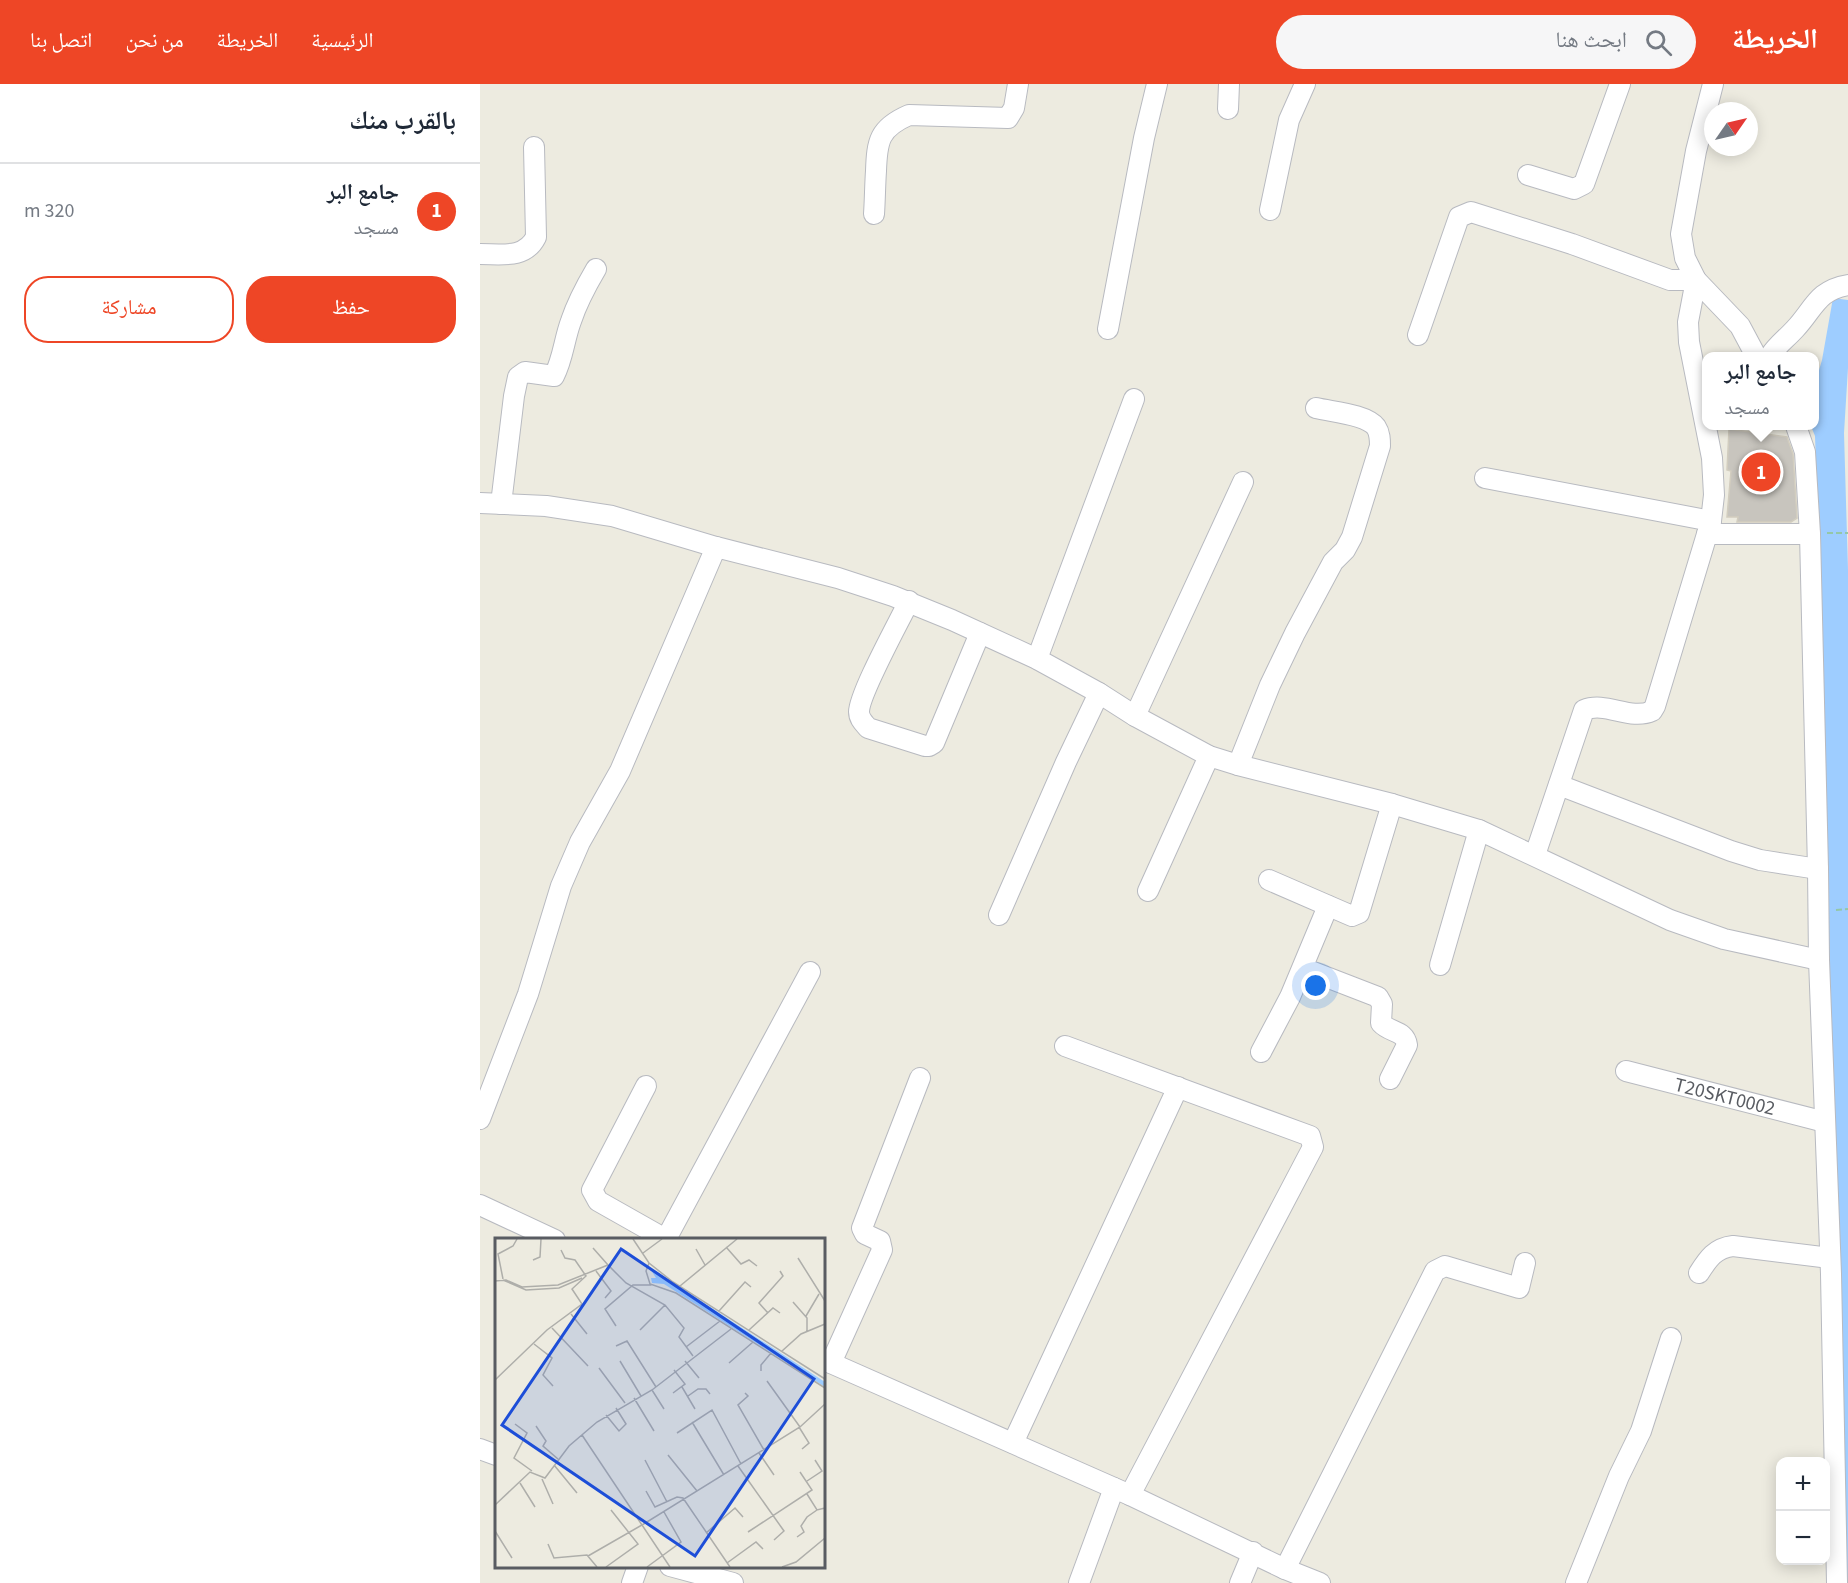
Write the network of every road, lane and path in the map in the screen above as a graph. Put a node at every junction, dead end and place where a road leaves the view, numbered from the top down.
1 (1018, 84) edge
2 (1157, 84) edge
3 (1229, 84) edge
4 (1305, 84) edge
5 (1620, 84) edge
6 (1713, 84) edge
7 (1228, 109) dead end
8 (534, 147) dead end
9 (1528, 175) dead end
10 (1270, 210) dead end
11 (874, 214) dead end
12 (480, 254) edge
13 (596, 269) dead end
14 (1696, 280) junction
15 (1848, 285) edge
16 (1740, 326) junction
17 (1108, 329) dead end
18 (1790, 334) junction
19 (1418, 335) dead end
20 (1753, 352) edge
21 (1773, 352) edge
22 (1134, 399) dead end
23 (1316, 408) dead end
24 (1702, 408) edge
25 (1706, 430) edge
26 (1797, 430) edge
27 (1485, 478) dead end
28 (1243, 482) dead end
29 (480, 504) edge
30 (501, 504) junction
31 (1709, 528) junction
32 (1848, 533) edge
33 (1810, 534) junction
34 (716, 547) junction
35 (909, 601) junction
36 (980, 633) junction
37 (1037, 659) junction
38 (1099, 693) junction
39 (1135, 716) junction
40 (1209, 756) junction
41 (1238, 765) junction
42 (1559, 785) junction
43 (1392, 804) junction
44 (1479, 830) junction
45 (1535, 855) junction
46 (1818, 869) junction
47 (1269, 880) dead end
48 (1148, 891) dead end
49 (1328, 906) junction
50 (999, 915) dead end
51 (1819, 960) junction
52 (1440, 965) dead end
53 (1303, 968) junction
54 (810, 972) dead end
55 (1065, 1046) dead end
56 (1261, 1052) dead end
57 (1626, 1071) dead end
58 (920, 1078) dead end
59 (1390, 1079) dead end
60 (646, 1086) dead end
61 (1178, 1088) junction
62 (480, 1119) edge
63 (1825, 1122) junction
64 (480, 1205) edge
65 (553, 1238) edge
66 (665, 1238) edge
67 (668, 1238) edge
68 (1830, 1258) junction
69 (1525, 1263) dead end
70 (1699, 1273) dead end
71 (1671, 1338) dead end
72 (827, 1361) edge
73 (1013, 1443) junction
74 (480, 1449) edge
75 (495, 1455) edge
76 (1122, 1491) junction
77 (1253, 1552) junction
78 (637, 1568) edge
79 (677, 1568) edge
80 (1286, 1569) junction
81 (632, 1583) edge
82 (733, 1583) edge
83 (1079, 1583) edge
84 (1240, 1583) edge
85 (1320, 1583) edge
86 (1576, 1583) edge
87 (1836, 1583) edge

1 - 11 street
2 - 17 street
3 - 7 street
4 - 10 street
5 - 9 street
6 - 14 street
8 - 12 street
13 - 30 street
14 - 16 street
14 - 19 street
14 - 24 street
15 - 18 street
16 - 18 street
16 - 20 street
18 - 21 street
22 - 37 street
23 - 41 street
25 - 31 street
26 - 33 street
27 - 31 street
28 - 39 street
29 - 30 street
30 - 34 street
31 - 33 street
31 - 42 street
32 - 33 path
33 - 46 street
34 - 35 street
34 - 62 street
35 - 36 street
35 - 36 street
36 - 37 street
37 - 38 street
38 - 39 street
38 - 50 street
39 - 40 street
40 - 41 street
40 - 48 street
41 - 43 street
42 - 45 street
42 - 46 street
43 - 44 street
43 - 49 street
44 - 45 street
44 - 52 street
45 - 51 street
46 - 51 street
47 - 49 street
49 - 53 street
51 - 63 street
53 - 56 street
53 - 59 street
54 - 67 street
55 - 61 street
57 - 63 street, T20SKT0002
58 - 72 street
60 - 66 street
61 - 73 street
61 - 76 street
63 - 68 street
64 - 65 street
68 - 70 street
68 - 87 street
69 - 80 street
71 - 86 street
72 - 73 street
73 - 76 street
74 - 75 street
76 - 77 street
76 - 83 street
77 - 80 street
77 - 84 street
78 - 81 street
79 - 82 street
80 - 85 street

